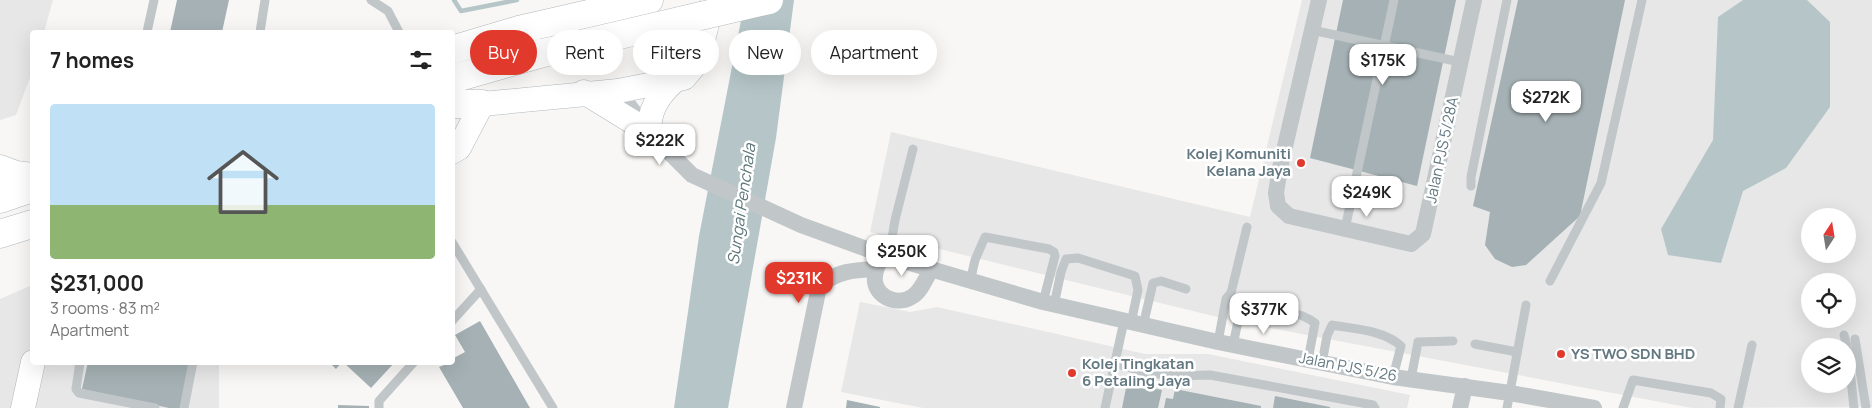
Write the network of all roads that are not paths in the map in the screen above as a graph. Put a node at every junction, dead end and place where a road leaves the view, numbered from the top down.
1 (154, 0) edge
2 (265, 0) edge
3 (371, 0) edge
4 (649, 0) edge
5 (713, 0) edge
6 (769, 0) edge
7 (1318, 0) edge
8 (1394, 0) edge
9 (1474, 0) edge
10 (1507, 0) edge
11 (1642, 0) edge
12 (566, 9) edge
13 (147, 30) edge
14 (260, 30) edge
15 (398, 30) edge
16 (1312, 30) junction
17 (1384, 45) junction
18 (455, 49) edge
19 (1460, 62) junction
20 (455, 78) edge
21 (673, 82) junction
22 (618, 90) junction
23 (584, 92) junction
24 (455, 104) edge
25 (482, 104) junction
26 (650, 132) junction
27 (913, 149) dead end
28 (455, 150) edge
29 (0, 169) edge
30 (30, 177) edge
31 (1471, 186) dead end
32 (30, 189) edge
33 (0, 199) edge
34 (30, 225) edge
35 (1247, 227) dead end
36 (1345, 229) junction
37 (0, 234) edge
38 (455, 247) edge
39 (883, 260) junction
40 (930, 270) junction
41 (970, 282) junction
42 (1550, 282) dead end
43 (481, 289) junction
44 (1186, 290) dead end
45 (1049, 304) junction
46 (1526, 305) dead end
47 (455, 318) edge
48 (1133, 323) junction
49 (1453, 341) dead end
50 (1226, 343) junction
51 (1475, 344) dead end
52 (1752, 345) dead end
53 (1856, 345) edge
54 (1517, 352) junction
55 (1315, 361) junction
56 (1114, 363) junction
57 (33, 365) edge
58 (80, 365) edge
59 (191, 365) edge
60 (411, 365) edge
61 (1393, 377) junction
62 (1411, 379) junction
63 (1465, 386) junction
64 (1852, 393) edge
65 (1509, 400) edge
66 (25, 408) edge
67 (155, 408) edge
68 (184, 408) edge
69 (379, 408) edge
70 (553, 408) edge
71 (794, 408) edge
72 (1105, 408) edge
73 (1375, 408) edge
74 (1460, 408) edge
75 (1594, 408) edge
76 (1623, 408) edge
77 (1720, 408) edge
78 (1738, 408) edge
79 (1854, 408) edge
80 (1866, 408) edge

1 - 13 lane
2 - 14 lane
3 - 15 lane
4 - 12 highway
5 - 21 street
6 - 20 highway, bridge
7 - 16 street, Jalan PJS 5/28A
8 - 17 lane
9 - 19 street, Jalan PJS 5/28A
10 - 31 lane
11 - 42 lane
12 - 18 highway
16 - 17 lane
16 - 36 street, Jalan PJS 5/28A
17 - 19 lane
17 - 36 lane
19 - 36 street, Jalan PJS 5/28A
21 - 22 street
21 - 26 street
22 - 23 street
22 - 26 street, Jalan PJS 5/26
23 - 25 street
23 - 26 street
24 - 25 highway
25 - 28 street
26 - 39 street, Jalan PJS 5/26
27 - 39 lane
29 - 30 highway
32 - 33 highway
34 - 37 highway
35 - 50 lane
38 - 43 lane
39 - 40 street, Jalan PJS 5/26
39 - 40 street
39 - 71 street
40 - 41 street, Jalan PJS 5/26
41 - 45 street, Jalan PJS 5/26
41 - 45 lane
43 - 47 lane
43 - 70 lane
44 - 48 lane
45 - 48 street, Jalan PJS 5/26
45 - 48 lane
46 - 54 lane
48 - 50 street, Jalan PJS 5/26
48 - 56 lane
49 - 62 lane
50 - 55 street, Jalan PJS 5/26
50 - 55 lane
51 - 54 lane
52 - 78 lane
53 - 80 lane
54 - 65 lane
55 - 61 street, Jalan PJS 5/26
55 - 61 lane
56 - 72 lane
56 - 73 lane
57 - 66 street
58 - 67 lane
59 - 68 lane
60 - 69 lane
61 - 62 street, Jalan PJS 5/26
62 - 63 street, Jalan PJS 5/26
63 - 65 street, Jalan PJS 5/26
63 - 74 street
64 - 79 lane
65 - 75 street, Jalan PJS 5/26
76 - 77 lane

